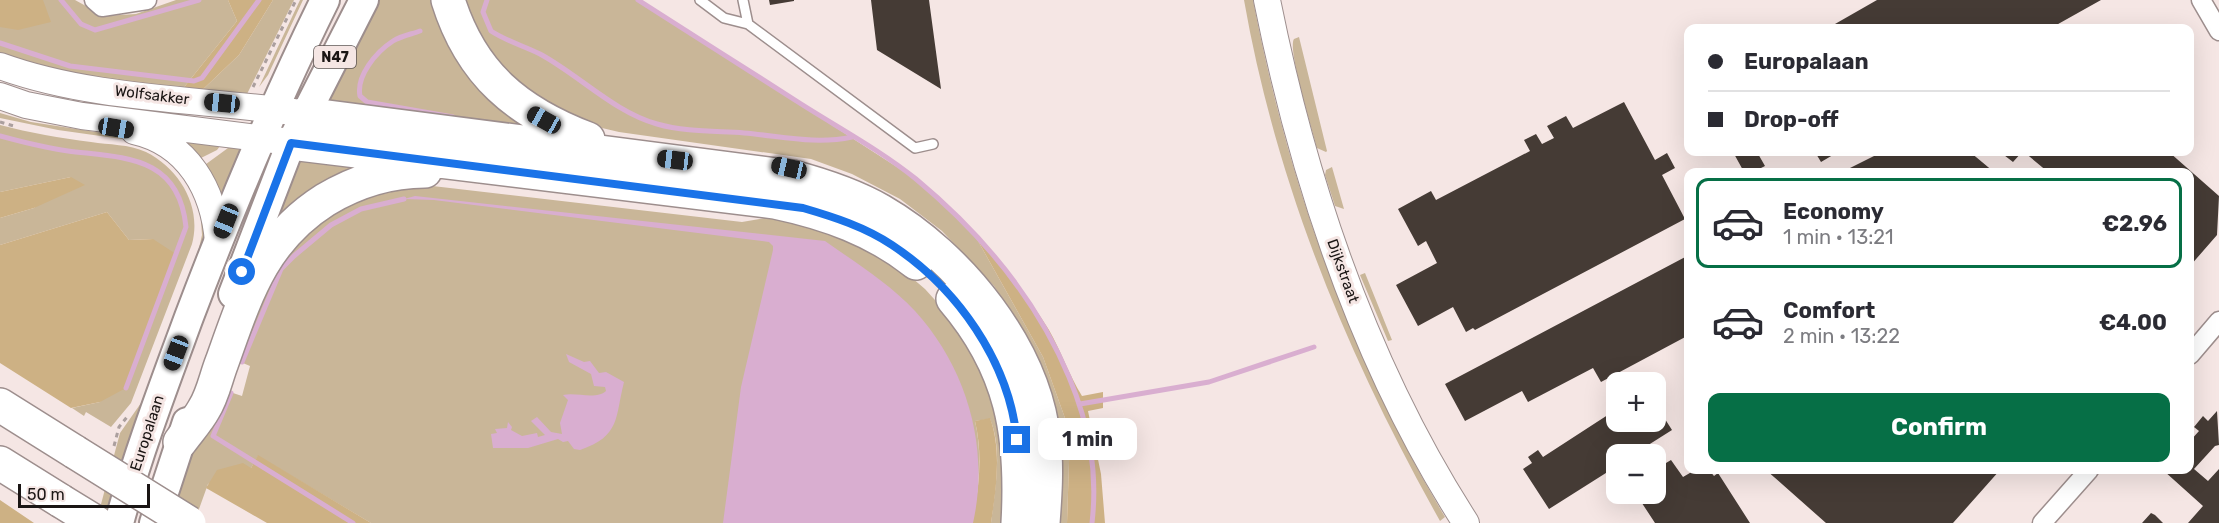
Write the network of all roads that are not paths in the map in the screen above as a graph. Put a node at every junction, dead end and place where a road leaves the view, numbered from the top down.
1 (94, 0) edge
2 (147, 0) edge
3 (325, 0) edge
4 (364, 0) edge
5 (448, 0) edge
6 (700, 0) edge
7 (743, 0) edge
8 (1267, 0) edge
9 (2201, 0) edge
10 (748, 24) junction
11 (2219, 31) edge
12 (0, 66) edge
13 (0, 96) edge
14 (0, 103) edge
15 (272, 109) junction
16 (305, 114) junction
17 (275, 140) junction
18 (933, 144) dead end
19 (844, 193) junction
20 (775, 202) junction
21 (218, 242) junction
22 (2219, 321) edge
23 (2194, 350) edge
24 (0, 405) edge
25 (180, 442) junction
26 (0, 463) edge
27 (2085, 474) edge
28 (97, 523) edge
29 (119, 523) edge
30 (154, 523) edge
31 (189, 523) edge
32 (1018, 523) edge
33 (1042, 523) edge
34 (1466, 523) edge
35 (2042, 523) edge

1 - 2 street
3 - 15 main road, N47
4 - 16 main road, N47
5 - 19 highway
6 - 10 lane
7 - 10 lane
8 - 34 street, Dijkstraat
9 - 11 street
10 - 18 lane
12 - 15 street, Wolfsakker
13 - 17 street, Wolfsakker
14 - 21 street
15 - 16 street, Wolfsakker
15 - 17 main road, Europalaan / N47
16 - 17 main road, Europalaan / N47
16 - 19 highway
17 - 20 highway
17 - 21 main road, Europalaan / N47
17 - 25 main road, Europalaan / N47
19 - 33 highway
20 - 25 highway
20 - 32 highway
21 - 29 main road, Europalaan / N47
22 - 23 street
24 - 31 highway, bridge
25 - 30 main road, Europalaan / N47
26 - 28 highway, bridge
27 - 35 street

